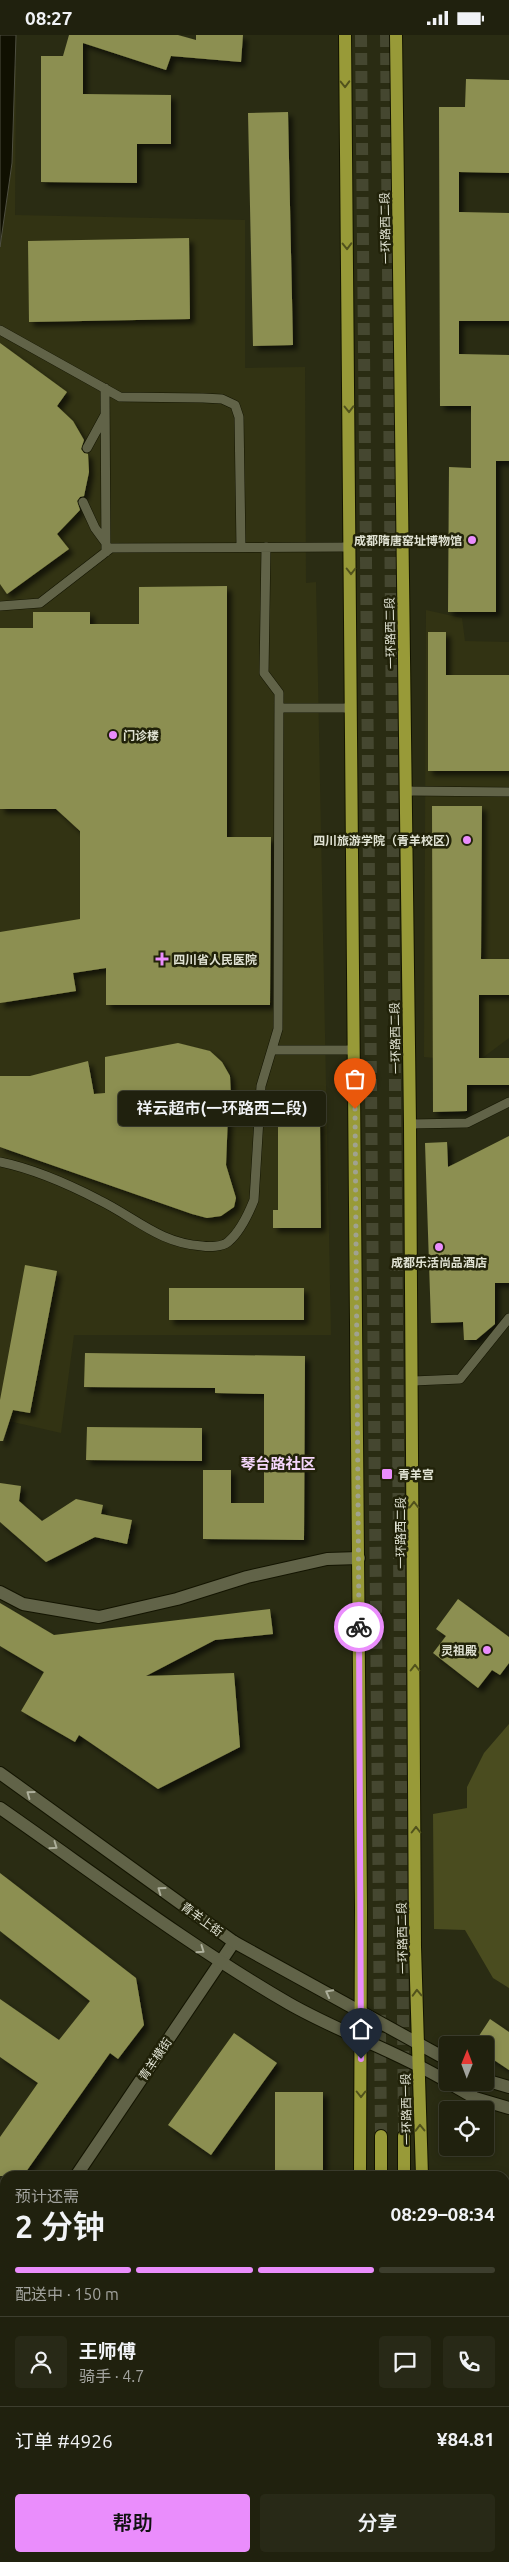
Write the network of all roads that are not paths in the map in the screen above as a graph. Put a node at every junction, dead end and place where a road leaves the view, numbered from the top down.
1 (345, 35) edge
2 (396, 35) edge
3 (0, 330) edge
4 (105, 388) junction
5 (105, 415) junction
6 (86, 448) dead end
7 (82, 502) dead end
8 (106, 547) junction
9 (241, 547) junction
10 (266, 547) junction
11 (350, 547) junction
12 (0, 606) edge
13 (280, 708) junction
14 (352, 708) junction
15 (406, 791) junction
16 (509, 792) edge
17 (272, 1050) junction
18 (354, 1050) junction
19 (509, 1102) edge
20 (410, 1124) junction
21 (0, 1162) edge
22 (509, 1318) edge
23 (413, 1381) junction
24 (359, 1558) junction
25 (0, 1592) edge
26 (0, 1773) edge
27 (0, 1808) edge
28 (234, 1942) junction
29 (220, 1963) junction
30 (362, 2011) junction
31 (361, 2039) junction
32 (418, 2041) junction
33 (439, 2054) edge
34 (419, 2065) junction
35 (439, 2077) edge
36 (494, 2083) edge
37 (509, 2087) edge
38 (462, 2091) edge
39 (509, 2108) edge
40 (404, 2135) tunnel mouth
41 (380, 2136) tunnel mouth
42 (79, 2171) edge
43 (360, 2171) edge
44 (381, 2171) edge
45 (404, 2171) edge
46 (422, 2171) edge

1 -> 11 main road
2 - 15 main road, 一环路西二段
3 - 4 lane
4 - 5 lane
4 - 9 lane
5 - 6 lane
5 - 8 lane
7 - 8 lane
8 - 9 lane
8 - 12 lane
9 - 10 lane
10 - 11 lane
10 - 13 lane
11 -> 14 main road
13 - 14 lane
13 - 17 lane
14 - 18 main road
15 - 16 lane
15 - 20 main road, 一环路西二段
17 - 18 lane
17 - 21 lane
18 - 24 main road
19 - 20 lane
20 - 23 main road, 一环路西二段
22 - 23 lane
32 -> 23 main road, 一环路西二段
24 - 25 main road
24 - 30 main road
28 -> 26 main road, 青羊上街
27 -> 29 main road, 青羊上街
28 - 29 main road, 青羊横街
30 -> 28 main road, 青羊上街
29 - 31 main road, 青羊上街
29 - 42 main road, 青羊横街
30 - 31 main road
30 - 32 main road, 青羊上街
31 - 34 main road, 青羊上街
31 -> 43 main road
32 - 33 main road, 青羊上街
32 - 34 main road, 一环路西一段
34 - 35 main road, 青羊上街
46 -> 34 main road, 一环路西一段
36 - 37 main road
38 - 39 main road, 青羊上街
40 - 45 main road
41 - 44 main road

